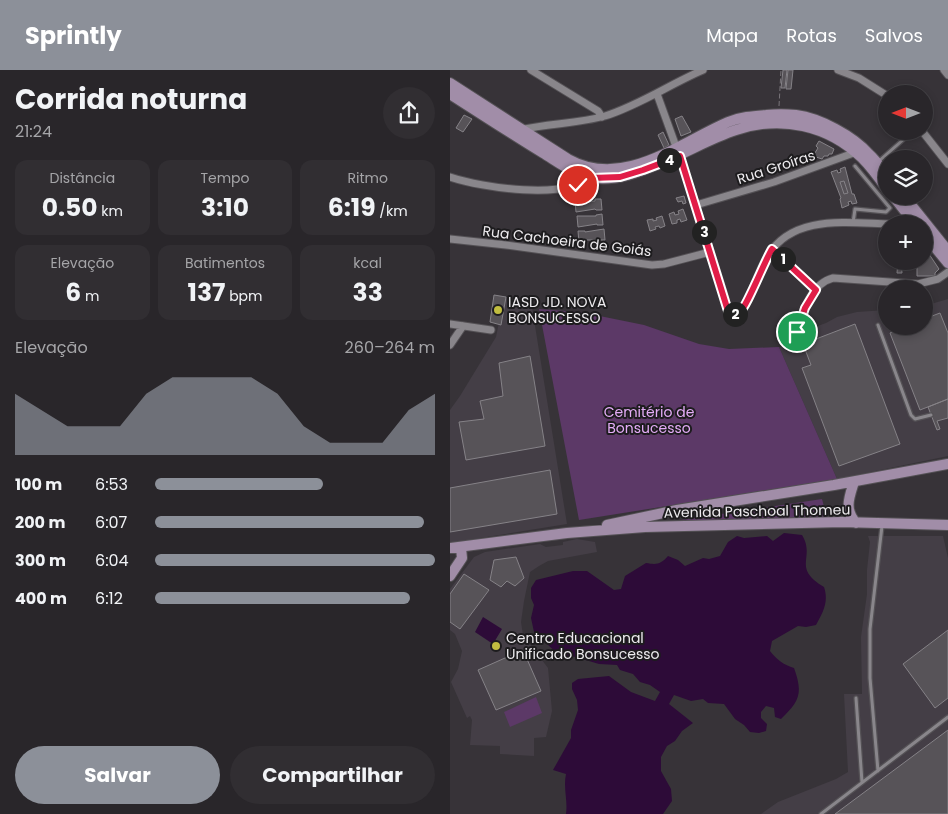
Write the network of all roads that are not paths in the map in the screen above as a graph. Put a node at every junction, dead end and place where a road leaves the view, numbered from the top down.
1 (531, 70) edge
2 (703, 70) edge
3 (838, 70) edge
4 (944, 70) edge
5 (948, 75) edge
6 (450, 84) edge
7 (878, 90) edge
8 (450, 94) edge
9 (656, 94) junction
10 (602, 116) junction
11 (518, 133) junction
12 (903, 140) edge
13 (929, 140) edge
14 (678, 151) junction
15 (860, 151) junction
16 (877, 163) joint
17 (948, 164) edge
18 (855, 166) dead end
19 (601, 169) junction
20 (583, 170) junction
21 (450, 177) edge
22 (592, 178) junction
23 (878, 178) edge
24 (560, 188) junction
25 (900, 205) edge
26 (911, 205) edge
27 (696, 206) junction
28 (908, 215) edge
29 (853, 223) junction
30 (878, 224) edge
31 (450, 239) edge
32 (933, 245) edge
33 (948, 251) edge
34 (710, 252) junction
35 (948, 263) edge
36 (948, 272) edge
37 (450, 324) edge
38 (463, 326) junction
39 (491, 330) dead end
40 (797, 332) dead end
41 (882, 335) edge
42 (450, 345) edge
43 (931, 415) dead end
44 (948, 464) edge
45 (854, 482) junction
46 (697, 508) junction
47 (856, 523) junction
48 (882, 523) junction
49 (948, 525) edge
50 (625, 528) junction
51 (567, 533) junction
52 (450, 548) edge
53 (461, 548) junction
54 (450, 554) edge
55 (450, 576) edge
56 (856, 698) dead end
57 (948, 717) edge
58 (878, 771) junction
59 (862, 782) junction
60 (821, 814) edge

1 - 10 street
2 - 9 street
3 - 7 street
4 - 5 street
6 - 11 main road
8 - 11 main road
9 - 10 street
9 - 14 street
10 - 11 street
11 - 20 main road
12 - 16 lane
13 - 17 street
14 - 15 main road
14 - 15 main road
14 - 19 main road
14 - 22 main road
14 - 27 street
15 - 16 main road
15 - 23 main road
15 - 27 street, Rua Groíras
18 - 29 lane
19 - 20 main road
19 - 22 street
20 - 22 main road
20 - 24 street
21 - 24 street
22 - 24 street
25 - 28 main road
26 - 33 main road
27 - 34 street
29 - 30 street
29 - 34 street
31 - 34 street, Rua Cachoeira de Goiás
32 - 35 main road
36 - 40 street
37 - 38 street
38 - 39 street
38 - 42 street
41 - 43 lane
44 - 45 main road
45 - 46 main road
45 - 47 main road
46 - 50 main road
46 - 51 main road, Avenida Paschoal Thomeu
47 - 48 main road, Avenida Paschoal Thomeu
47 - 50 main road, Avenida Paschoal Thomeu
48 - 49 main road, Avenida Paschoal Thomeu
48 - 58 lane
50 - 51 main road, Avenida Paschoal Thomeu
51 - 53 main road, Avenida Paschoal Thomeu
52 - 53 main road, Avenida Paschoal Thomeu
53 - 54 main road, Avenida Paschoal Thomeu
53 - 55 main road
56 - 59 lane
57 - 58 lane
58 - 59 lane
59 - 60 lane

